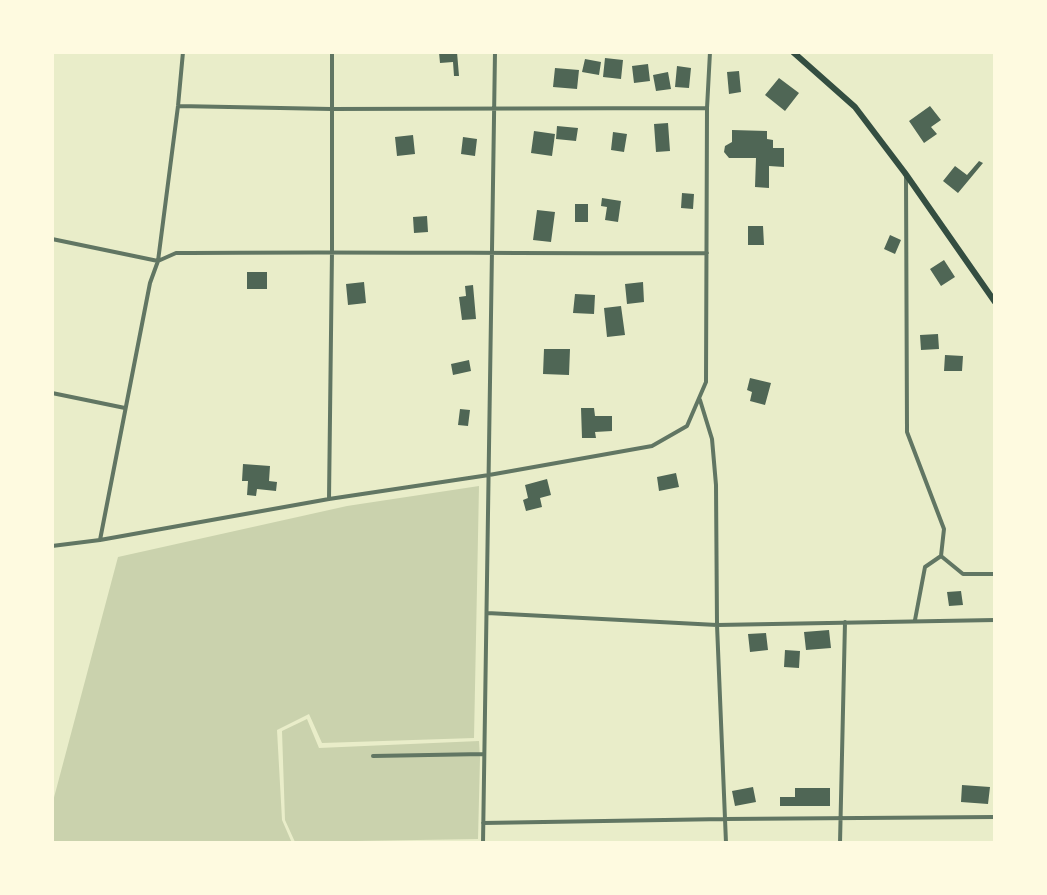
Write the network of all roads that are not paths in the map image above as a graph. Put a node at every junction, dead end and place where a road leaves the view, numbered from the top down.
1 (183, 52) edge
2 (332, 52) edge
3 (495, 52) edge
4 (710, 52) edge
5 (793, 52) edge
6 (178, 106) junction
7 (493, 108) junction
8 (707, 108) junction
9 (331, 109) junction
10 (905, 173) junction
11 (52, 239) edge
12 (332, 251) junction
13 (707, 253) junction
14 (491, 254) junction
15 (158, 261) junction
16 (995, 302) edge
17 (52, 393) edge
18 (699, 397) junction
19 (125, 408) junction
20 (489, 475) junction
21 (329, 499) junction
22 (100, 540) junction
23 (52, 546) edge
24 (941, 556) junction
25 (995, 574) edge
26 (487, 613) junction
27 (915, 620) junction
28 (995, 620) edge
29 (845, 622) junction
30 (717, 625) junction
31 (484, 754) junction
32 (373, 756) dead end
33 (995, 817) edge
34 (840, 818) junction
35 (725, 819) junction
36 (483, 823) junction
37 (483, 843) edge
38 (726, 843) edge
39 (840, 843) edge

1 - 6 street
2 - 9 street
3 - 7 street
4 - 8 street
5 - 10 main road
6 - 9 street
6 - 15 street
7 - 8 street
7 - 9 street
7 - 14 street
8 - 13 street
9 - 12 street
10 - 16 main road
10 - 24 street
11 - 15 street
12 - 14 street
12 - 15 street
12 - 21 street
13 - 14 street
13 - 18 street
14 - 20 street
15 - 19 street
17 - 19 street
18 - 20 street
18 - 30 street
19 - 22 street
20 - 21 street
20 - 26 street
21 - 22 street
22 - 23 street
24 - 25 street
24 - 27 street
26 - 30 street
26 - 31 street
27 - 28 street
27 - 29 street
29 - 30 street
29 - 34 street
30 - 35 street
31 - 32 street
31 - 36 street
33 - 34 street
34 - 35 street
34 - 39 street
35 - 36 street
35 - 38 street
36 - 37 street

